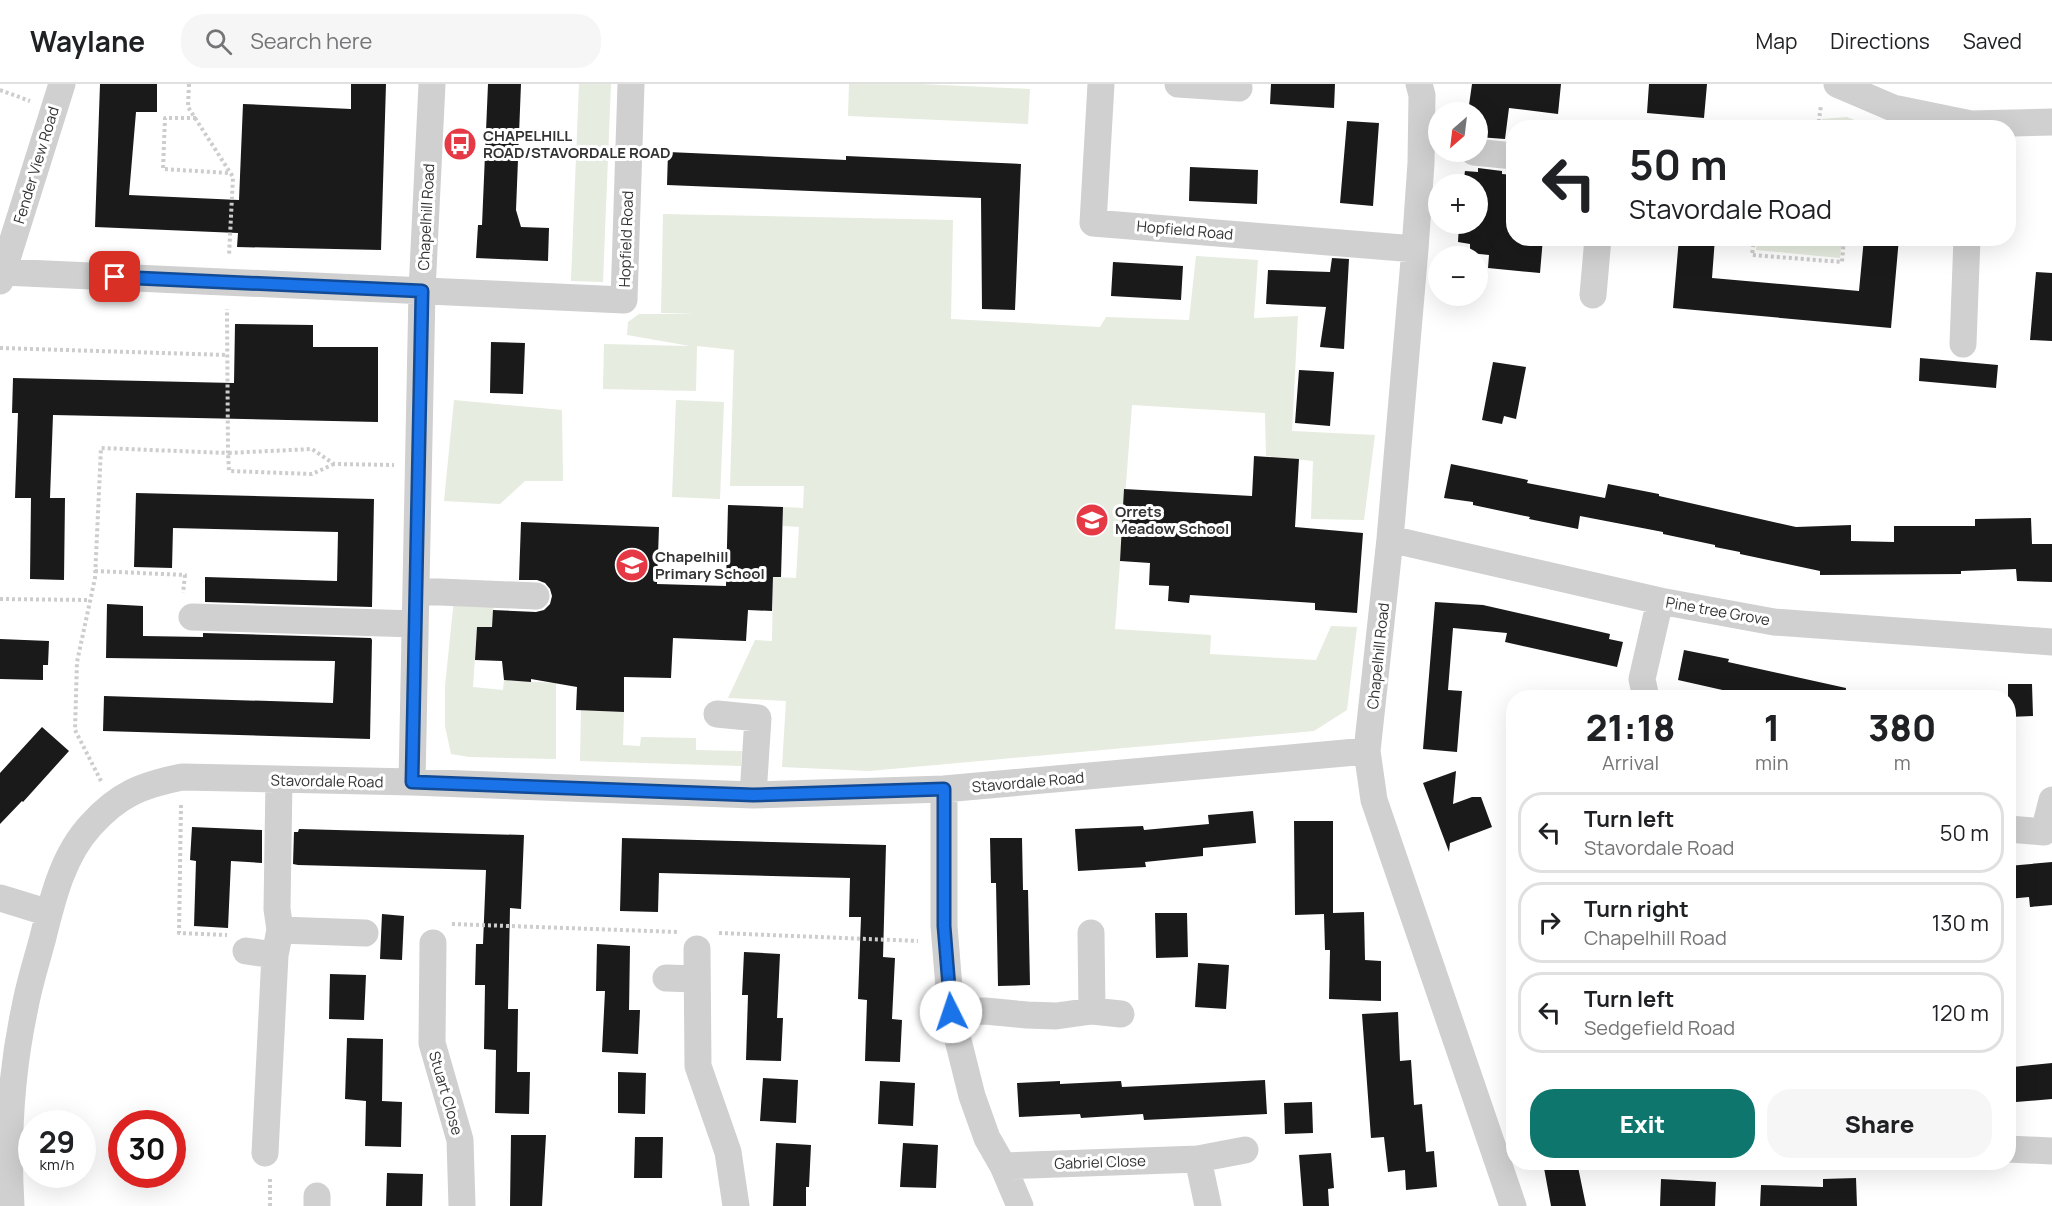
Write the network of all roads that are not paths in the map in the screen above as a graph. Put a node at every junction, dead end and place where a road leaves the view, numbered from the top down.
1 (62, 84) edge
2 (432, 84) edge
3 (631, 84) edge
4 (1101, 84) edge
5 (1178, 84) edge
6 (1419, 84) edge
7 (1837, 84) edge
8 (1239, 88) dead end
9 (1945, 120) edge
10 (2052, 122) edge
11 (2016, 124) edge
12 (1428, 134) edge
13 (1488, 153) edge
14 (1506, 155) edge
15 (1428, 161) edge
16 (1597, 246) edge
17 (1967, 246) edge
18 (1415, 249) junction
19 (1, 277) edge
20 (422, 291) junction
21 (1593, 295) dead end
22 (1963, 344) dead end
23 (1390, 539) junction
24 (416, 591) junction
25 (536, 596) dead end
26 (1660, 601) junction
27 (192, 617) road end
28 (415, 624) junction
29 (2052, 642) edge
30 (1644, 690) edge
31 (717, 714) dead end
32 (1367, 751) junction
33 (279, 780) junction
34 (412, 782) junction
35 (944, 789) junction
36 (753, 795) junction
37 (2052, 800) edge
38 (2016, 830) edge
39 (2048, 832) edge
40 (0, 898) edge
41 (49, 913) junction
42 (365, 933) dead end
43 (1091, 933) dead end
44 (278, 943) junction
45 (433, 943) dead end
46 (697, 949) dead end
47 (246, 951) road end
48 (666, 978) dead end
49 (697, 979) junction
50 (1092, 1011) junction
51 (951, 1012) junction
52 (1121, 1014) dead end
53 (1501, 1134) edge
54 (2016, 1149) edge
55 (1245, 1150) dead end
56 (2052, 1151) edge
57 (265, 1153) dead end
58 (1198, 1159) junction
59 (1506, 1164) edge
60 (1003, 1166) junction
61 (1507, 1170) edge
62 (11, 1206) edge
63 (462, 1206) edge
64 (736, 1206) edge
65 (1020, 1206) edge
66 (1208, 1206) edge
67 (1513, 1206) edge

1 - 19 street, Fender View Road
2 - 20 street, Chapelhill Road
3 - 20 street, Hopfield Road
4 - 18 street, Hopfield Road
5 - 8 street
6 - 12 street, Chapelhill Road
7 - 9 street
10 - 11 street
13 - 14 street
15 - 18 street, Chapelhill Road
16 - 21 street
17 - 22 street
18 - 23 street, Chapelhill Road
19 - 20 street
20 - 24 street, Chapelhill Road
23 - 26 street, Pine tree Grove
23 - 32 street, Chapelhill Road
24 - 25 street
24 - 28 street, Chapelhill Road
26 - 29 street, Pine tree Grove
26 - 30 street
27 - 28 street
28 - 34 street, Chapelhill Road
31 - 36 street
32 - 35 street, Stavordale Road
32 - 53 street, Chapelhill Road
33 - 34 street, Stavordale Road
33 - 41 street, Stavordale Road
33 - 44 street
34 - 36 street, Stavordale Road
35 - 36 street, Stavordale Road
35 - 51 street
37 - 39 street
38 - 39 street
40 - 41 street
41 - 62 street, Stavordale Road
42 - 44 street
43 - 50 street
44 - 47 street
44 - 57 street
45 - 63 street, Stuart Close
46 - 49 street
48 - 49 street
49 - 64 street
50 - 51 street
50 - 52 street
51 - 60 street
53 - 59 street, Chapelhill Road
54 - 56 street
55 - 58 street, Gabriel Close
58 - 60 street, Gabriel Close
58 - 66 street
60 - 65 street
61 - 67 street, Chapelhill Road

